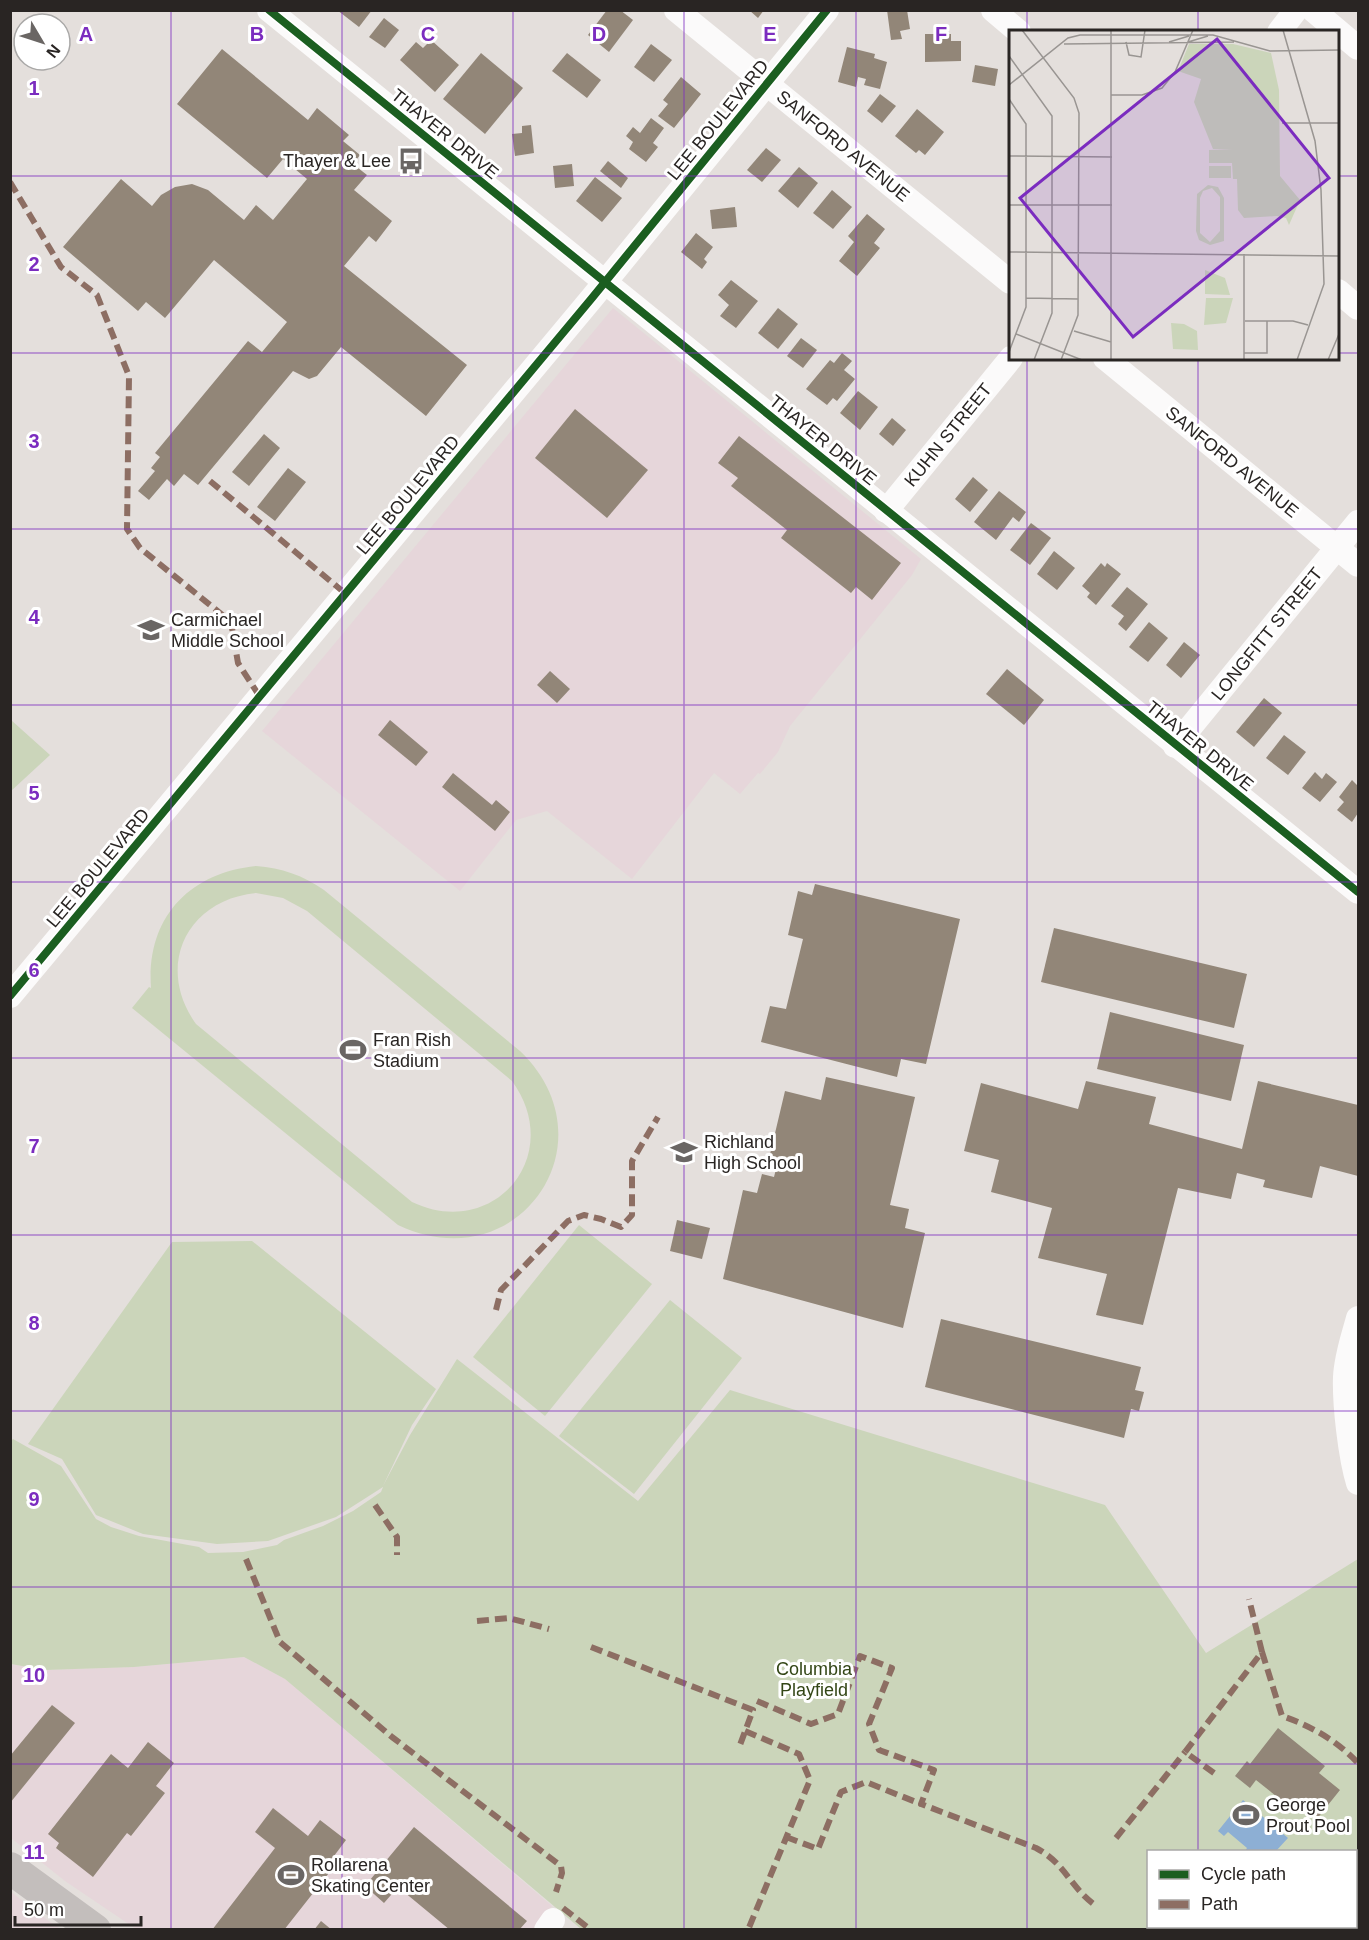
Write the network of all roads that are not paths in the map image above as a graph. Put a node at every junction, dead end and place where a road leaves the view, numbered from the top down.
1 (269, 10) edge
2 (676, 10) edge
3 (827, 10) edge
4 (993, 10) edge
5 (1296, 10) edge
6 (1313, 10) edge
7 (1017, 30) edge
8 (1281, 30) edge
9 (1337, 30) edge
10 (1339, 31) edge
11 (1359, 48) edge
12 (767, 84) junction
13 (1009, 280) edge
14 (604, 282) junction
15 (1339, 292) edge
16 (1359, 308) edge
17 (1009, 360) edge
18 (1107, 360) edge
19 (886, 511) junction
20 (1359, 522) edge
21 (1338, 548) junction
22 (1359, 565) edge
23 (1175, 746) junction
24 (1359, 892) edge
25 (10, 996) edge
26 (1359, 1318) edge
27 (1359, 1483) edge
28 (10, 1868) edge
29 (95, 1929) edge

1 - 14 street, THAYER DRIVE
2 - 12 street, SANFORD AVENUE
3 - 12 street, LEE BOULEVARD
4 - 7 street
5 - 8 street
6 - 9 street
10 - 11 street
12 - 13 street, SANFORD AVENUE
12 - 14 street, LEE BOULEVARD
14 - 19 street, THAYER DRIVE
14 - 25 street, LEE BOULEVARD
15 - 16 street
17 - 19 street, KUHN STREET
18 - 21 street, SANFORD AVENUE
19 - 23 street, THAYER DRIVE
20 - 21 street, LONGFITT STREET
21 - 22 street, SANFORD AVENUE
21 - 23 street, LONGFITT STREET
23 - 24 street, THAYER DRIVE
26 - 27 street
28 - 29 main road

